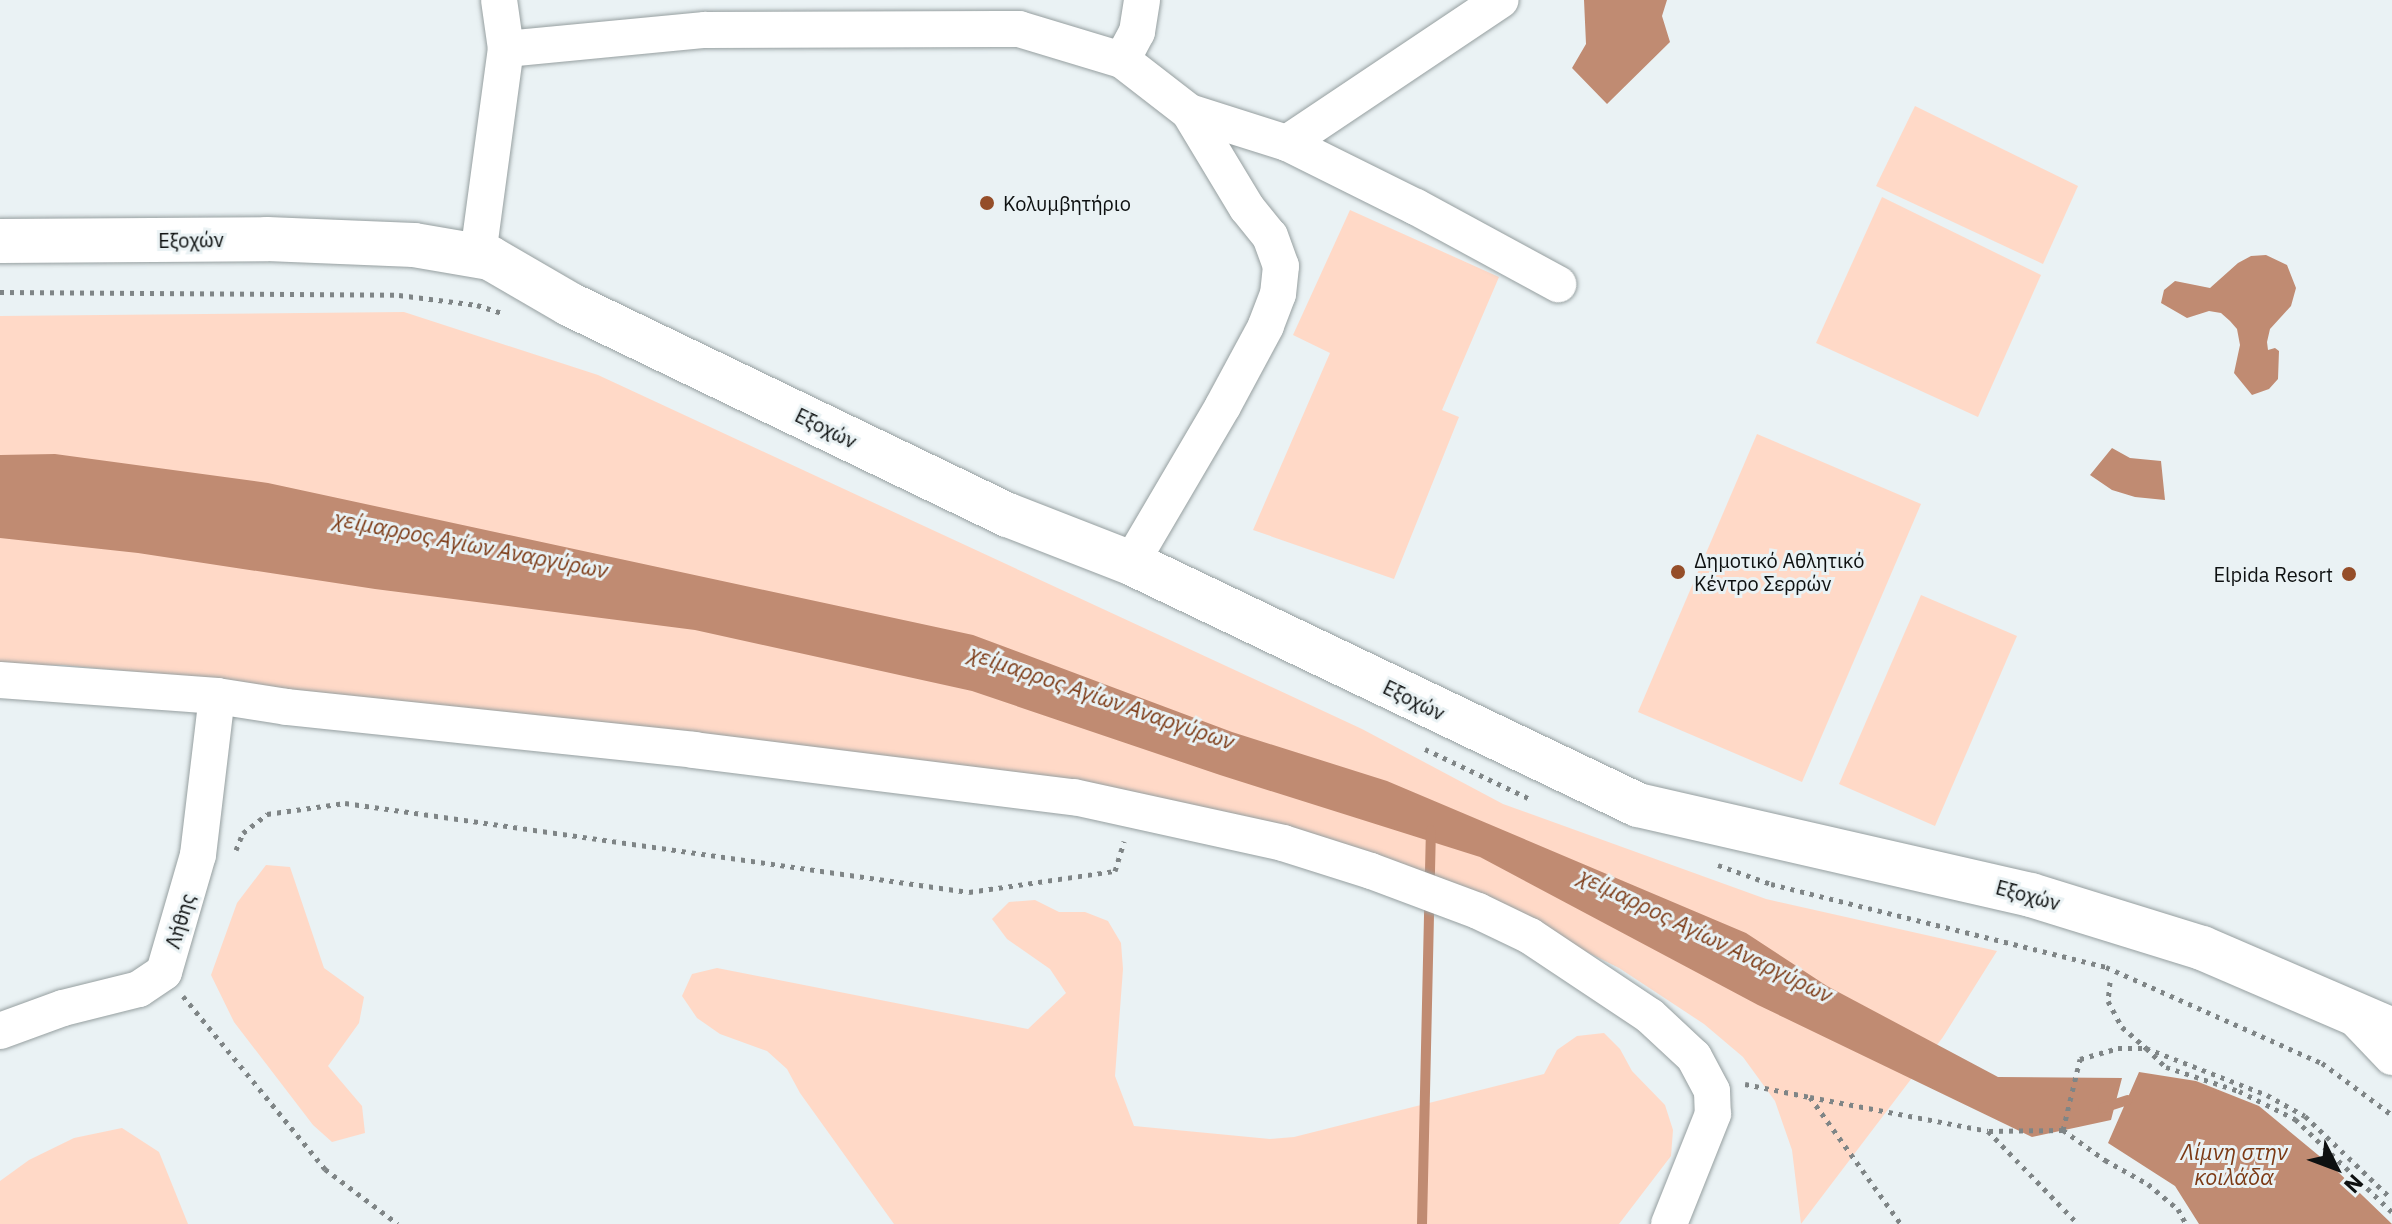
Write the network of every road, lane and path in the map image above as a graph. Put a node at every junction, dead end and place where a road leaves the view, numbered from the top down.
1 (499, 0) edge
2 (1142, 0) edge
3 (1501, 0) edge
4 (506, 49) junction
5 (1122, 60) junction
6 (1189, 112) junction
7 (1287, 143) junction
8 (0, 241) edge
9 (478, 255) junction
10 (1558, 284) dead end
11 (1131, 563) junction
12 (0, 680) edge
13 (217, 696) junction
14 (1134, 808) junction
15 (234, 854) dead end
16 (164, 972) junction
17 (2110, 982) dead end
18 (2345, 1008) junction
19 (2392, 1030) edge
20 (0, 1031) edge
21 (2146, 1048) junction
22 (2392, 1057) edge
23 (1705, 1076) junction
24 (1810, 1097) junction
25 (2063, 1130) junction
26 (1988, 1131) junction
27 (2392, 1199) edge
28 (2392, 1212) edge
29 (398, 1224) edge
30 (1669, 1224) edge
31 (1901, 1224) edge
32 (2078, 1224) edge
33 (2186, 1224) edge

1 - 4 street
2 - 5 street
3 - 7 street
4 - 5 street
4 - 9 street
5 - 6 street
6 - 7 street
6 - 11 street
7 - 10 street
8 - 9 main road, Εξοχών
9 - 11 main road, Εξοχών
11 - 18 main road, Εξοχών
12 - 13 street
13 - 14 street
13 - 16 street, Λήθης
14 - 15 path
14 - 23 street
16 - 20 street, Λήθης
16 - 29 path
17 - 21 path
18 - 19 main road, Εξοχών
18 - 22 street
21 - 25 path
21 - 27 path
21 - 28 path
23 - 24 path
23 - 30 street
24 - 26 path
24 - 31 path
25 - 26 path
25 - 33 path
26 - 32 path

